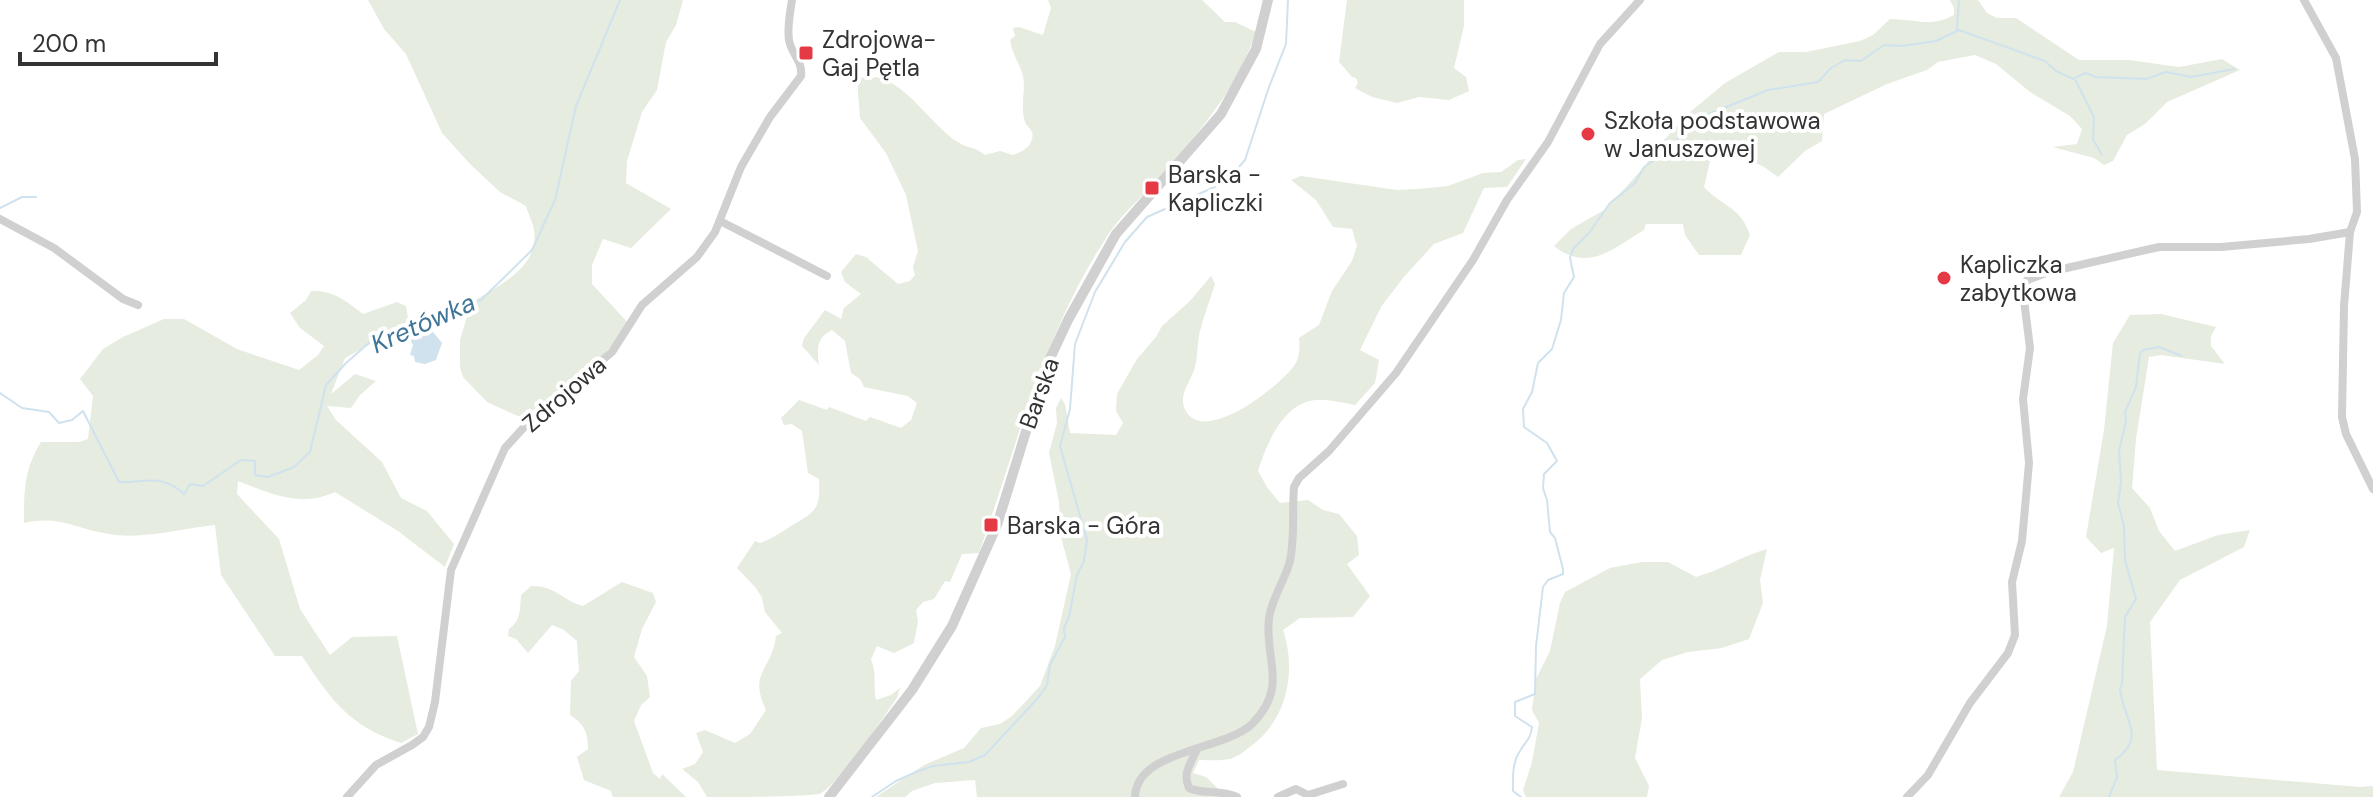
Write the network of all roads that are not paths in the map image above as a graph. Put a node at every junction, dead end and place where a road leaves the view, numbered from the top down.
1 (792, 0) edge
2 (1268, 0) edge
3 (1640, 0) edge
4 (2304, 0) edge
5 (0, 219) edge
6 (720, 221) junction
7 (2350, 232) junction
8 (827, 276) dead end
9 (138, 305) dead end
10 (2373, 489) edge
11 (1197, 749) junction
12 (1343, 784) dead end
13 (1310, 796) edge
14 (347, 797) edge
15 (829, 797) edge
16 (1135, 797) edge
17 (1237, 797) edge
18 (1278, 797) edge
19 (1907, 797) edge

1 - 6 street, Zdrojowa
2 - 15 street, Barska
3 - 11 street
4 - 7 street
5 - 9 street
6 - 8 street
6 - 14 street, Zdrojowa
7 - 10 street
7 - 19 street
11 - 16 street
11 - 17 street
12 - 13 street
13 - 18 street

